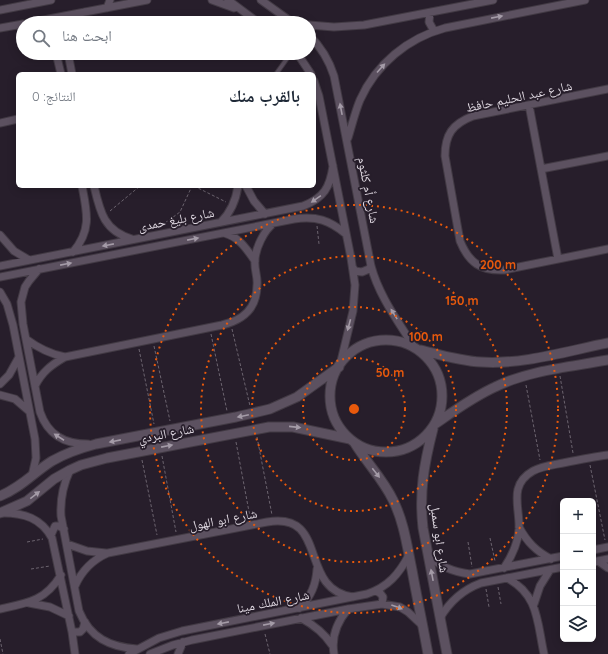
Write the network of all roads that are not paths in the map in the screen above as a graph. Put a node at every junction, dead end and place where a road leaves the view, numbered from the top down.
1 (52, 0) edge
2 (110, 0) edge
3 (147, 0) edge
4 (212, 0) edge
5 (228, 0) edge
6 (261, 0) edge
7 (493, 0) edge
8 (585, 0) edge
9 (108, 8) junction
10 (0, 10) edge
11 (85, 12) junction
12 (244, 12) junction
13 (430, 13) junction
14 (64, 16) edge
15 (82, 16) edge
16 (249, 16) edge
17 (283, 16) edge
18 (16, 25) edge
19 (316, 26) edge
20 (0, 28) edge
21 (434, 31) junction
22 (316, 43) edge
23 (58, 60) edge
24 (69, 60) edge
25 (286, 60) edge
26 (302, 60) edge
27 (61, 72) edge
28 (62, 72) edge
29 (71, 72) edge
30 (277, 72) edge
31 (310, 72) edge
32 (316, 87) edge
33 (608, 89) edge
34 (529, 105) junction
35 (16, 119) edge
36 (0, 123) edge
37 (347, 140) junction
38 (608, 156) edge
39 (333, 166) junction
40 (541, 169) junction
41 (82, 188) edge
42 (94, 188) edge
43 (238, 188) edge
44 (247, 188) edge
45 (292, 209) junction
46 (87, 212) junction
47 (101, 214) junction
48 (265, 214) junction
49 (294, 219) junction
50 (220, 222) junction
51 (274, 223) junction
52 (224, 233) junction
53 (346, 234) junction
54 (0, 235) edge
55 (156, 235) junction
56 (134, 240) junction
57 (159, 246) junction
58 (608, 249) edge
59 (73, 252) junction
60 (558, 259) junction
61 (28, 260) junction
62 (255, 261) junction
63 (0, 266) edge
64 (371, 266) junction
65 (352, 268) junction
66 (39, 269) junction
67 (0, 277) edge
68 (0, 292) edge
69 (23, 324) junction
70 (13, 325) junction
71 (26, 339) junction
72 (608, 343) edge
73 (415, 348) junction
74 (19, 357) junction
75 (65, 357) junction
76 (608, 360) edge
77 (339, 366) junction
78 (0, 384) edge
79 (35, 386) junction
80 (0, 395) edge
81 (30, 412) junction
82 (40, 412) junction
83 (434, 425) junction
84 (153, 433) junction
85 (352, 440) junction
86 (96, 444) junction
87 (156, 448) junction
88 (608, 455) edge
89 (70, 470) junction
90 (32, 476) junction
91 (0, 496) edge
92 (0, 513) edge
93 (519, 527) junction
94 (64, 529) junction
95 (51, 536) junction
96 (67, 544) junction
97 (607, 548) edge
98 (596, 550) edge
99 (108, 553) junction
100 (409, 555) junction
101 (428, 555) junction
102 (560, 557) edge
103 (551, 559) junction
104 (608, 559) edge
105 (596, 561) edge
106 (317, 567) junction
107 (560, 568) edge
108 (608, 568) edge
109 (500, 569) junction
110 (550, 570) junction
111 (476, 573) junction
112 (61, 575) junction
113 (507, 578) junction
114 (483, 583) junction
115 (75, 586) junction
116 (376, 591) junction
117 (353, 597) junction
118 (28, 603) junction
119 (382, 604) junction
120 (534, 604) junction
121 (300, 608) junction
122 (0, 609) edge
123 (348, 609) junction
124 (69, 616) junction
125 (300, 618) junction
126 (440, 618) junction
127 (85, 622) junction
128 (423, 626) junction
129 (72, 632) junction
130 (183, 642) junction
131 (332, 645) junction
132 (137, 649) junction
133 (75, 654) edge
134 (129, 654) edge
135 (150, 654) edge
136 (178, 654) edge
137 (334, 654) edge
138 (428, 654) edge
139 (447, 654) edge
140 (544, 654) edge

1 - 10 street
2 - 9 street
3 - 9 street
4 - 12 street
5 - 12 street
6 - 17 street
7 - 13 street
21 -> 8 street
9 - 11 street
11 - 14 street
11 - 15 street
12 - 16 street
13 - 19 street
13 - 21 street
18 - 20 street
37 -> 21 street
37 -> 22 street, شارع أم كلثوم
23 - 27 street
24 - 29 street
25 - 30 lane
26 - 31 street
28 - 29 street
32 - 39 street
33 - 34 street, شارع عبد الحليم حافظ
34 - 40 street
34 - 60 street, شارع عبد الحليم حافظ
35 - 36 street
37 - 64 street, شارع أم كلثوم
38 - 40 street
39 -> 45 street, شارع بليغ حمدى
39 - 53 street
40 - 60 street
41 - 46 street
42 - 47 street
43 - 50 street
44 - 48 street
45 - 48 street, شارع بليغ حمدى
45 - 49 street
46 - 47 street
46 - 59 street
47 - 56 street
48 - 50 street, شارع بليغ حمدى
49 - 51 street, شارع بليغ حمدى
49 - 53 street, شارع بليغ حمدى
50 - 55 street, شارع بليغ حمدى
51 - 52 street, شارع بليغ حمدى
51 - 62 street
57 -> 52 street, شارع بليغ حمدى
52 - 62 street
53 - 65 street
54 - 61 street
55 - 56 street, شارع بليغ حمدى
55 - 57 street
56 -> 59 street, شارع بليغ حمدى
66 -> 57 street, شارع بليغ حمدى
58 - 60 street, شارع عبد الحليم حافظ
59 - 61 street, شارع بليغ حمدى
61 - 63 street, شارع بليغ حمدى
62 - 75 street
64 - 65 street
73 -> 64 street, شارع أم كلثوم
65 -> 77 street
66 - 67 street, شارع بليغ حمدى
66 - 69 street
68 - 70 street
69 - 70 street
69 - 71 street
70 - 74 street
71 - 75 street
71 - 79 street
72 - 73 street
73 - 77 street
73 - 83 street
74 - 78 street
74 - 81 street
75 - 79 street
76 - 83 street
77 -> 84 street, شارع البردي
77 - 85 street
79 - 82 street
80 - 81 street
81 - 82 street
81 - 90 street
86 -> 82 street
83 - 85 street
83 - 101 street, شارع ابو سمبل
84 -> 86 street, شارع البردي
84 - 87 street
87 -> 85 street, شارع البردي
85 -> 100 street
86 - 90 street, شارع البردي
87 - 89 street, شارع البردي
88 - 93 street
92 -> 89 street, شارع البردي
89 - 94 street
90 - 91 street, شارع البردي
92 - 95 street
93 - 103 street
93 - 109 street
94 - 95 street
94 - 96 street
95 - 112 street
96 - 99 street, شارع ابو الهول
96 - 115 street
97 - 98 street
99 - 106 street, شارع ابو الهول
99 - 115 street, شارع ابو الهول
100 - 116 street, شارع الملك مينا
100 - 128 street
101 - 111 street
126 -> 101 street, شارع ابو سمبل
102 - 103 street
103 - 109 street
104 - 105 street
105 - 108 street
106 - 117 street, شارع ابو الهول
106 - 121 street, شارع ابو الهول
107 - 110 street
109 - 111 street
110 - 113 street
110 - 120 street
111 - 114 street
112 - 118 street
112 - 124 street
113 - 114 street
113 - 120 street
114 - 126 street
115 - 127 street
116 - 117 street, شارع الملك مينا
116 - 119 street
117 - 121 street, شارع الملك مينا
118 - 122 street
118 - 124 street
119 - 123 street, شارع الملك مينا
119 -> 128 street, شارع الملك مينا
120 - 140 street
121 -> 132 street, شارع الملك مينا
123 - 125 street, شارع الملك مينا
123 - 131 street
124 - 129 street
130 -> 125 street, شارع الملك مينا
125 - 131 street
126 - 139 street, شارع ابو سمبل
127 - 129 street
127 - 132 street
128 - 138 street
129 - 133 street
130 - 135 street, شارع الملك مينا
130 - 136 street
131 - 137 street
132 - 134 street, شارع الملك مينا

